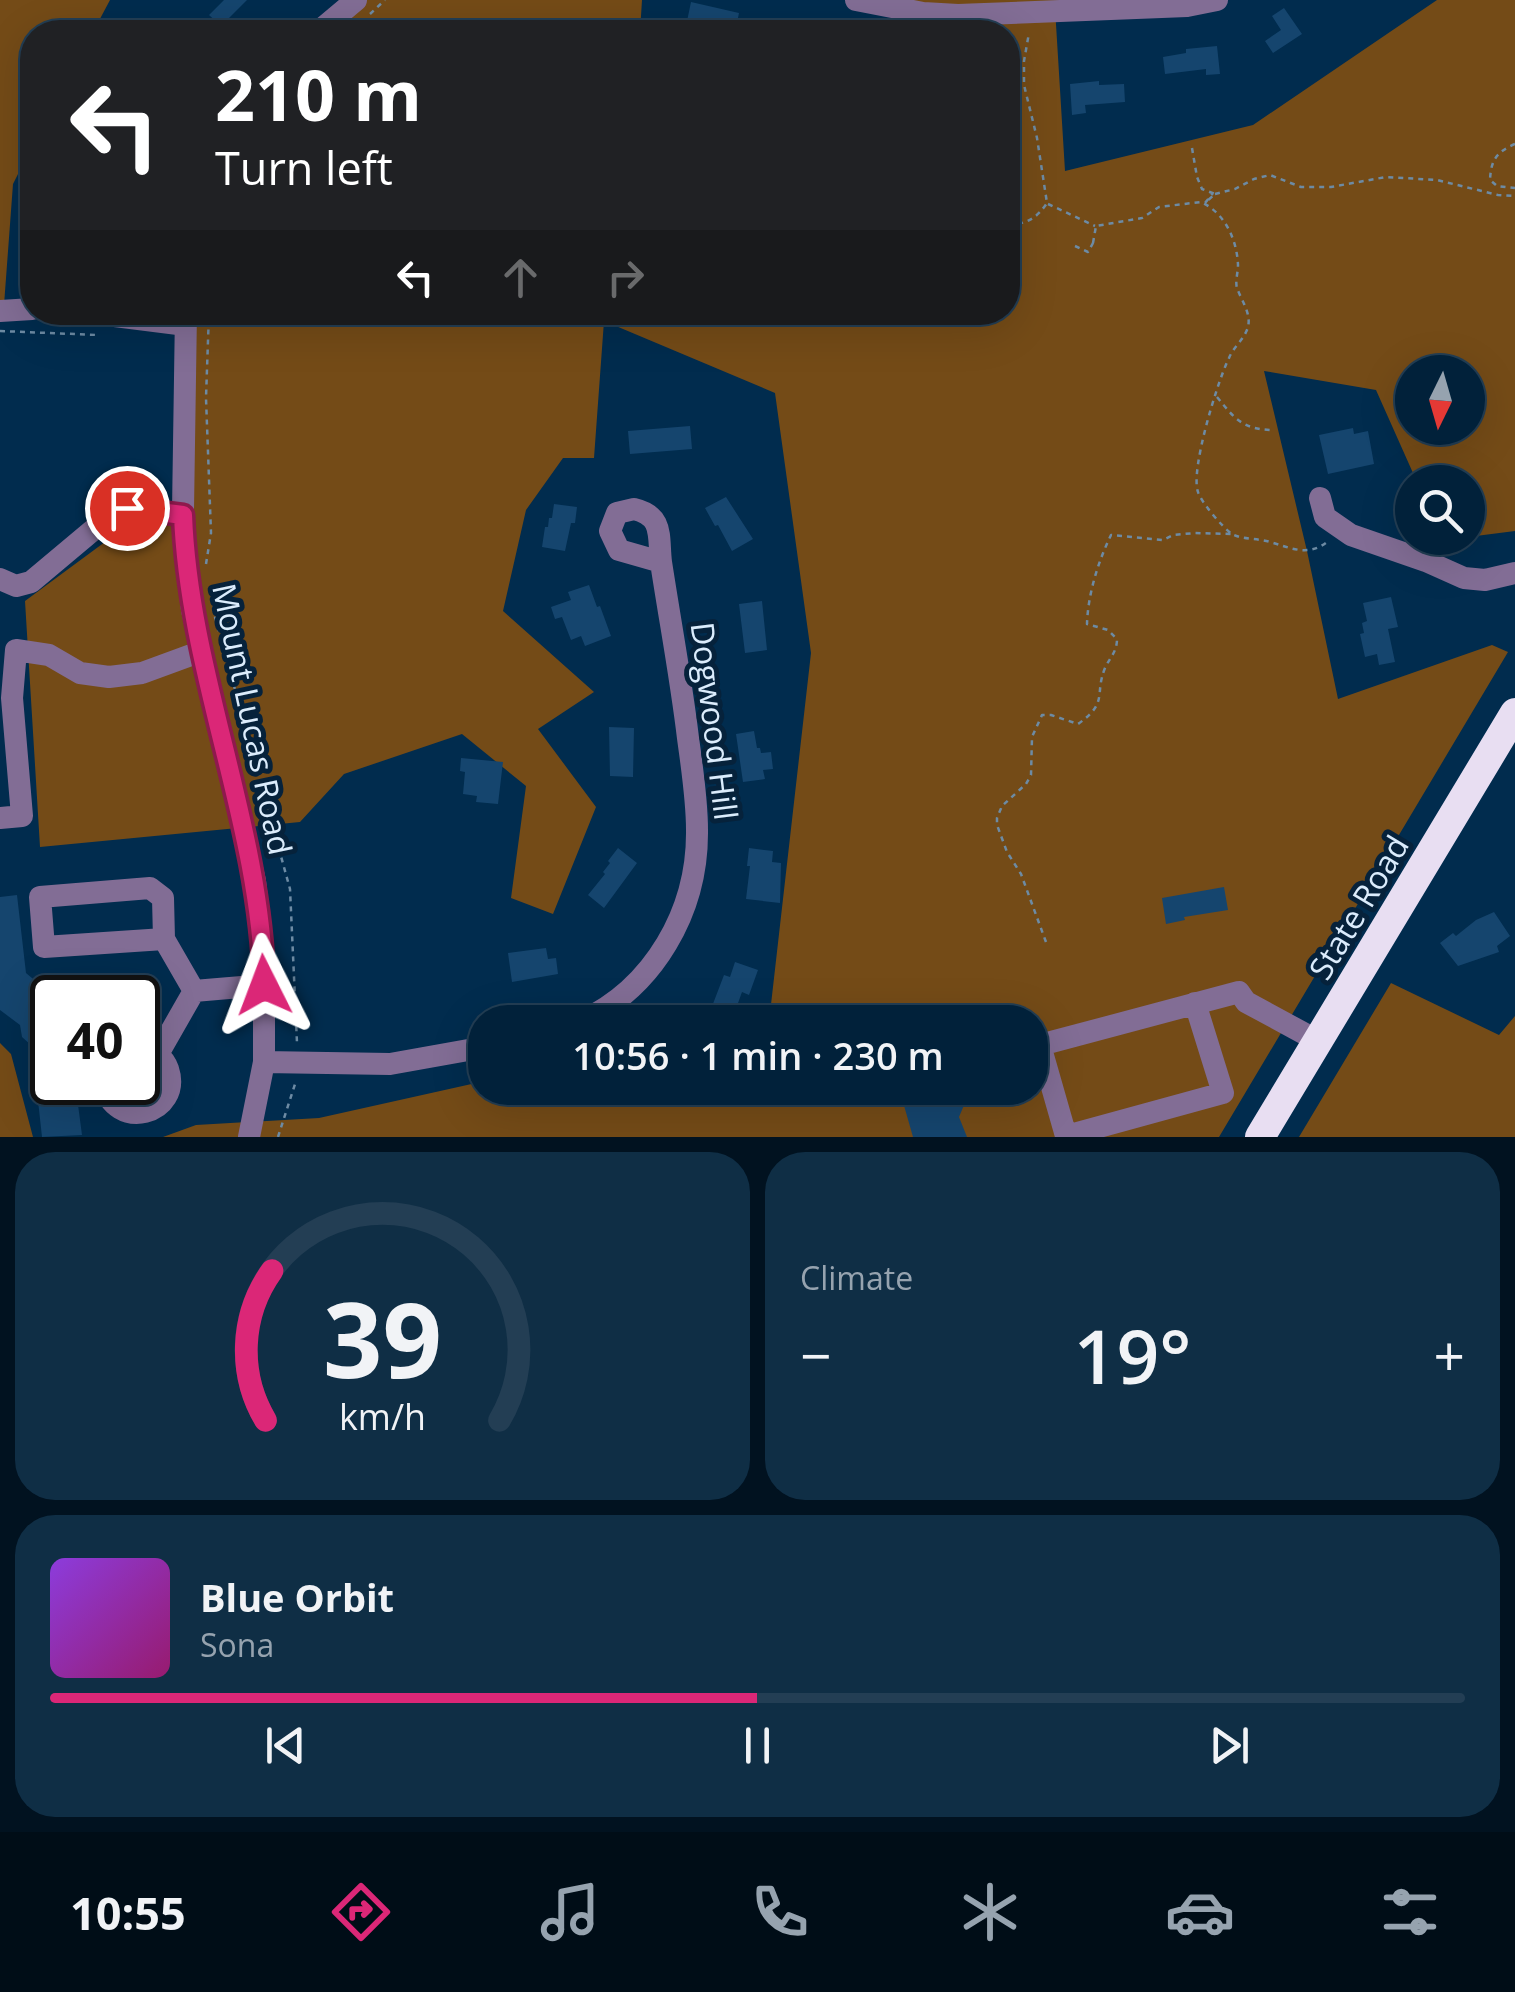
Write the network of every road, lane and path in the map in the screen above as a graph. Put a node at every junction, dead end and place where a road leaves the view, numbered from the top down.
1 (356, 0) edge
2 (856, 0) edge
3 (1217, 0) edge
4 (332, 20) edge
5 (1030, 26) dead end
6 (1515, 144) edge
7 (1192, 148) dead end
8 (1515, 188) edge
9 (1214, 194) junction
10 (1515, 196) edge
11 (1047, 203) junction
12 (1204, 203) junction
13 (1020, 225) edge
14 (1096, 226) junction
15 (1074, 246) dead end
16 (186, 325) edge
17 (209, 325) edge
18 (1216, 396) junction
19 (1272, 430) dead end
20 (1320, 498) dead end
21 (183, 515) junction
22 (1232, 534) junction
23 (1350, 535) junction
24 (661, 562) dead end
25 (206, 566) dead end
26 (1515, 573) edge
27 (0, 579) edge
28 (209, 583) dead end
29 (8, 647) edge
30 (202, 651) junction
31 (1515, 713) edge
32 (8, 759) edge
33 (0, 818) edge
34 (164, 938) junction
35 (1046, 942) dead end
36 (264, 985) junction
37 (194, 990) junction
38 (1195, 1004) junction
39 (610, 1005) edge
40 (160, 1034) edge
41 (1318, 1041) junction
42 (468, 1050) edge
43 (160, 1059) edge
44 (264, 1062) junction
45 (298, 1062) junction
46 (160, 1104) edge
47 (116, 1105) edge
48 (158, 1105) edge
49 (249, 1137) edge
50 (278, 1137) edge
51 (1260, 1137) edge

1 - 4 street
2 - 3 street
5 - 11 path
6 - 8 path
7 - 9 path
9 - 10 path
9 - 12 path
11 - 13 path
11 - 14 path
12 - 14 path
12 - 18 path
14 - 15 path
16 - 21 street, Mount Lucas Road
17 - 25 path
18 - 19 path
18 - 22 path
20 - 23 street
21 - 27 street
21 - 30 street, Mount Lucas Road
22 - 23 path
22 - 35 path
23 - 26 street
24 - 39 street, Dogwood Hill
28 - 45 path
29 - 30 street
29 - 32 street
30 - 36 street, Mount Lucas Road
31 - 41 highway, State Road
32 - 33 street
34 - 34 street
34 - 37 street
36 - 37 street
36 - 44 street, Mount Lucas Road
37 - 40 street
38 - 38 street
38 - 41 street
41 - 51 highway, State Road
42 - 45 street
43 - 46 street
44 - 45 street
44 - 49 street, Mount Lucas Road
45 - 50 path
47 - 48 street

